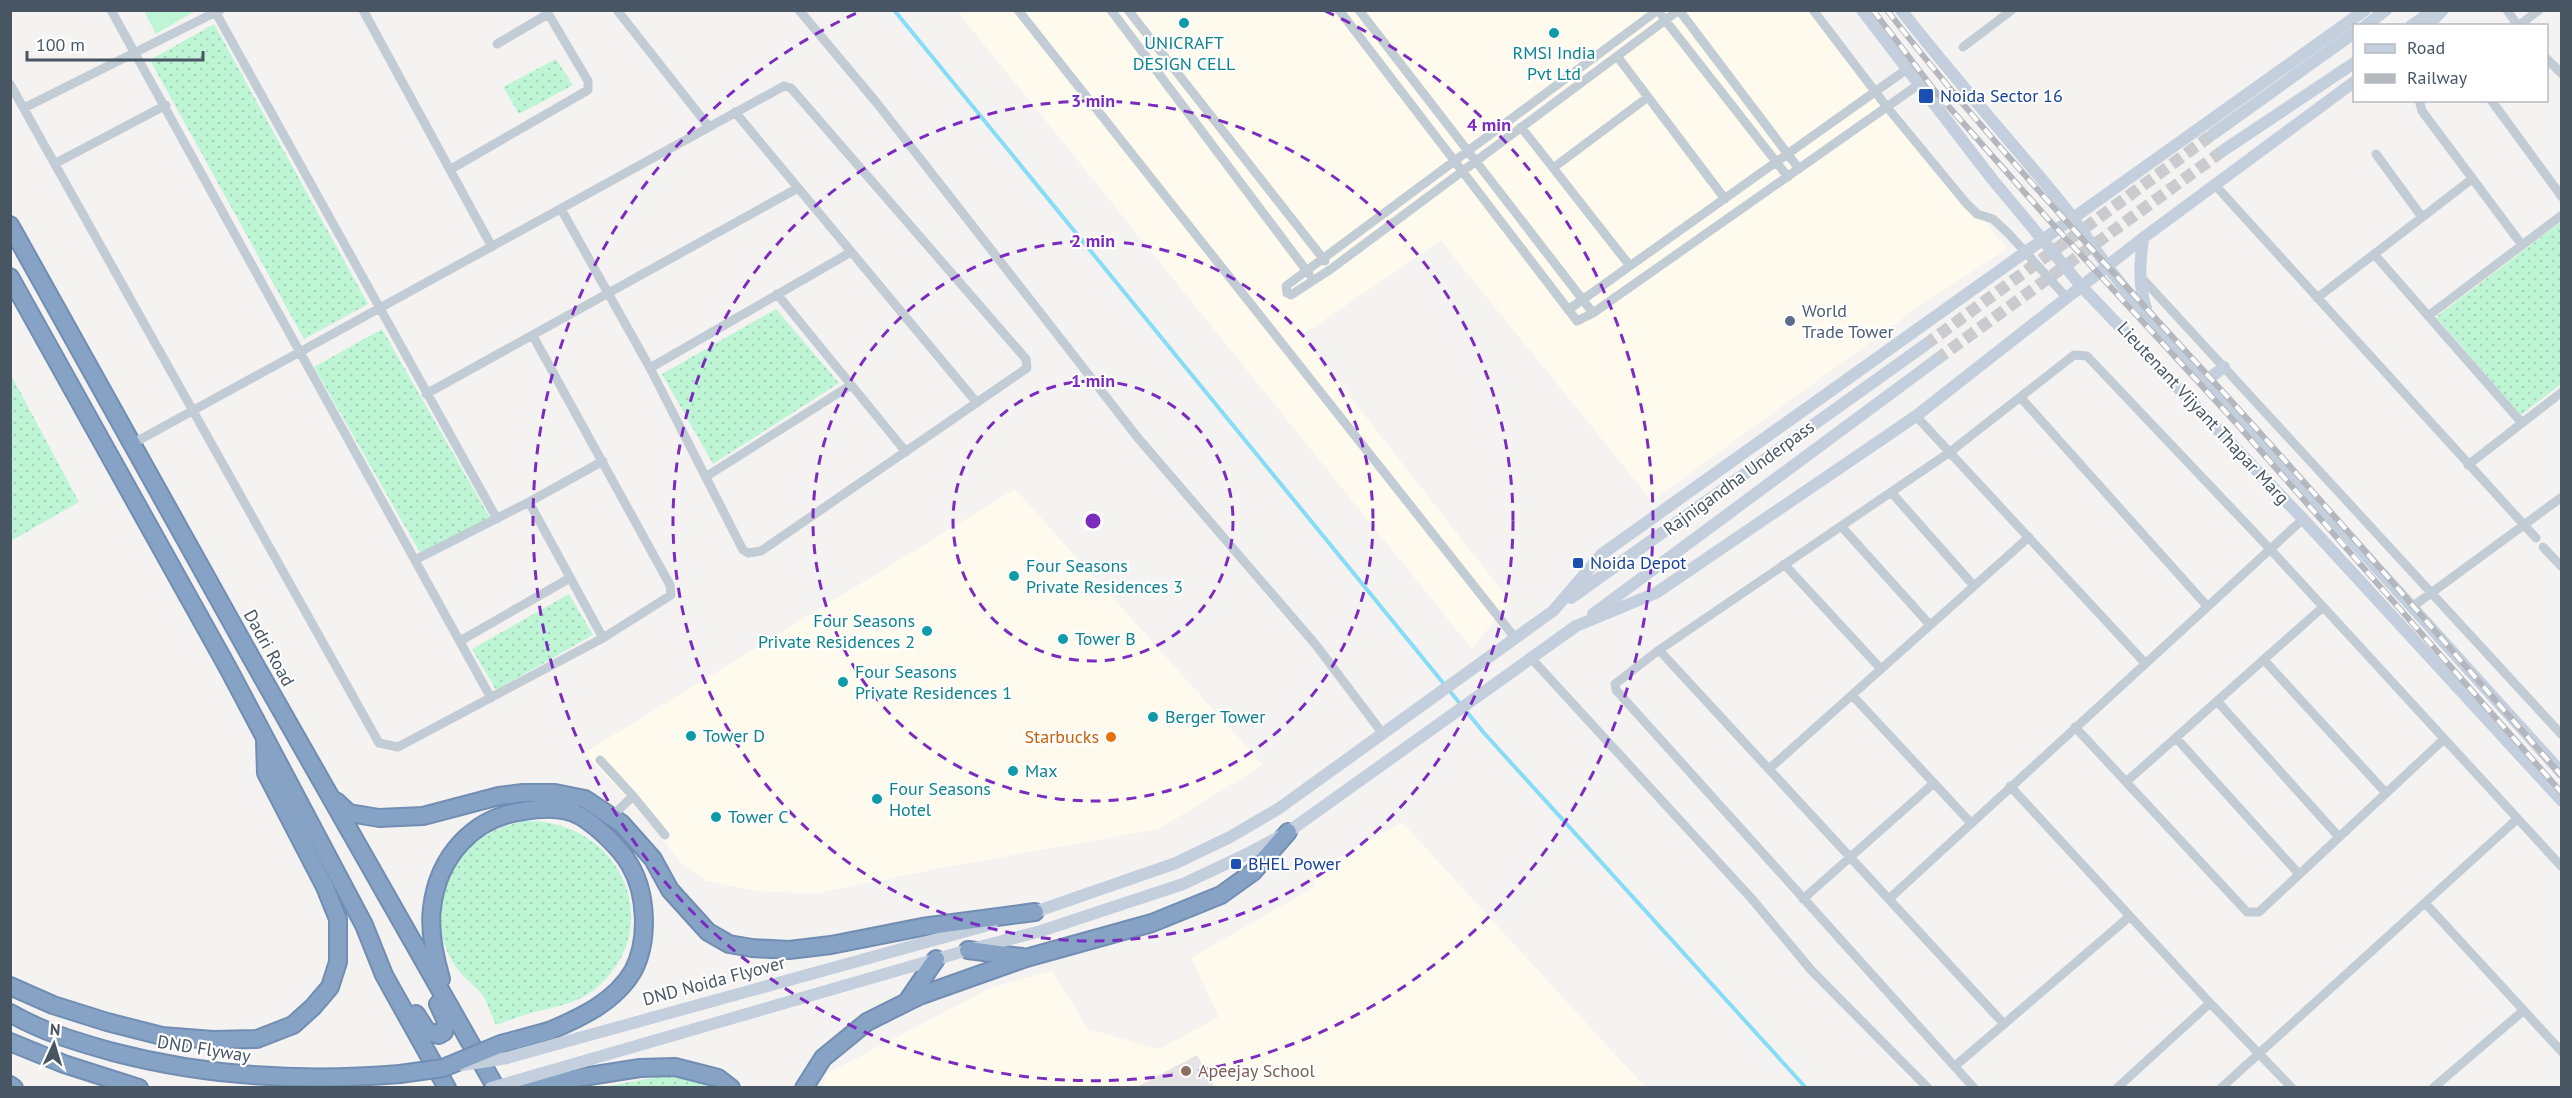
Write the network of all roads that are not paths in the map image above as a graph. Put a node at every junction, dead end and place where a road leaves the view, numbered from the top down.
1 (111, 10) edge
2 (363, 10) edge
3 (617, 10) edge
4 (799, 10) edge
5 (1018, 10) edge
6 (1111, 10) edge
7 (1339, 10) edge
8 (1359, 10) edge
9 (1658, 10) edge
10 (1679, 10) edge
11 (1813, 10) edge
12 (1862, 10) edge
13 (1901, 10) edge
14 (2012, 10) edge
15 (2365, 10) edge
16 (2386, 10) edge
17 (2434, 10) edge
18 (2442, 10) edge
19 (2507, 10) edge
20 (2539, 10) edge
21 (1130, 11) edge
22 (218, 12) edge
23 (547, 12) edge
24 (1118, 20) junction
25 (1665, 20) junction
26 (2368, 24) edge
27 (2414, 24) edge
28 (2429, 24) edge
29 (2517, 24) edge
30 (2521, 24) edge
31 (2353, 34) edge
32 (496, 44) dead end
33 (1963, 47) dead end
34 (136, 54) junction
35 (1617, 56) junction
36 (2548, 59) edge
37 (2353, 64) edge
38 (1907, 69) junction
39 (2562, 74) edge
40 (2353, 83) edge
41 (10, 84) edge
42 (1918, 85) junction
43 (1876, 92) junction
44 (1648, 97) junction
45 (2420, 102) edge
46 (2493, 102) edge
47 (166, 105) junction
48 (1887, 107) junction
49 (24, 108) junction
50 (735, 112) junction
51 (709, 127) junction
52 (1521, 127) junction
53 (2213, 134) tunnel mouth
54 (2224, 150) tunnel mouth
55 (1468, 151) junction
56 (1788, 154) junction
57 (2376, 154) dead end
58 (1454, 161) junction
59 (1475, 161) junction
60 (1776, 162) junction
61 (56, 164) junction
62 (1553, 168) junction
63 (451, 169) junction
64 (1799, 169) junction
65 (1462, 171) junction
66 (1788, 177) junction
67 (2472, 179) junction
68 (2215, 185) junction
69 (798, 188) junction
70 (2562, 197) edge
71 (1725, 199) junction
72 (561, 209) junction
73 (2562, 215) edge
74 (2422, 217) junction
75 (2072, 219) junction
76 (10, 225) edge
77 (2143, 238) junction
78 (2044, 240) junction
79 (2522, 245) junction
80 (492, 247) junction
81 (851, 252) junction
82 (2026, 252) junction
83 (2374, 254) junction
84 (1323, 258) junction
85 (1629, 266) junction
86 (2106, 267) junction
87 (1331, 269) junction
88 (1306, 271) junction
89 (2140, 276) junction
90 (10, 277) edge
91 (1314, 280) junction
92 (2082, 287) junction
93 (609, 294) junction
94 (777, 294) junction
95 (2067, 298) junction
96 (2317, 298) junction
97 (1582, 300) junction
98 (379, 309) junction
99 (1568, 310) junction
100 (1593, 313) junction
101 (2149, 316) junction
102 (2428, 316) junction
103 (533, 336) junction
104 (1925, 345) tunnel mouth
105 (301, 352) junction
106 (1936, 360) tunnel mouth
107 (2224, 367) junction
108 (650, 368) junction
109 (2207, 380) junction
110 (851, 385) junction
111 (2562, 392) edge
112 (426, 394) junction
113 (2021, 398) junction
114 (977, 403) junction
115 (192, 411) junction
116 (1916, 416) junction
117 (2522, 423) junction
118 (132, 444) junction
119 (906, 452) junction
120 (1950, 452) junction
121 (603, 461) junction
122 (2468, 465) junction
123 (706, 476) junction
124 (1891, 492) junction
125 (2562, 497) edge
126 (529, 502) junction
127 (497, 519) junction
128 (2303, 519) junction
129 (2523, 525) junction
130 (1842, 526) junction
131 (2029, 537) junction
132 (2536, 538) dead end
133 (2543, 547) dead end
134 (2270, 549) junction
135 (415, 560) junction
136 (1784, 564) junction
137 (2562, 567) edge
138 (570, 578) junction
139 (1974, 586) junction
140 (2431, 593) junction
141 (2207, 606) junction
142 (2323, 607) junction
143 (2412, 607) junction
144 (1553, 611) junction
145 (1930, 625) junction
146 (1576, 626) junction
147 (603, 638) junction
148 (1516, 639) junction
149 (460, 641) junction
150 (1659, 650) junction
151 (1531, 658) junction
152 (2264, 660) junction
153 (2145, 663) junction
154 (1881, 669) junction
155 (1852, 695) junction
156 (491, 698) junction
157 (2217, 701) junction
158 (2075, 727) junction
159 (1388, 730) junction
160 (2562, 735) edge
161 (265, 738) junction
162 (2176, 738) junction
163 (2443, 740) junction
164 (600, 760) dead end
165 (1769, 769) junction
166 (2562, 773) edge
167 (2126, 782) junction
168 (1934, 783) junction
169 (2010, 786) junction
170 (2386, 793) junction
171 (329, 794) junction
172 (633, 796) junction
173 (2562, 801) edge
174 (611, 817) junction
175 (2516, 820) junction
176 (1971, 823) junction
177 (1288, 832) junction
178 (665, 835) dead end
179 (2339, 837) junction
180 (1851, 858) junction
181 (2562, 867) edge
182 (2300, 874) junction
183 (1803, 899) junction
184 (1889, 899) junction
185 (2425, 903) junction
186 (392, 905) junction
187 (1035, 912) junction
188 (2129, 917) junction
189 (364, 925) junction
190 (968, 950) junction
191 (1026, 958) junction
192 (936, 959) junction
193 (10, 986) edge
194 (447, 1002) junction
195 (906, 1002) junction
196 (2210, 1003) junction
197 (2523, 1011) junction
198 (10, 1013) edge
199 (2004, 1024) junction
200 (553, 1038) junction
201 (10, 1042) edge
202 (2259, 1051) junction
203 (2562, 1052) edge
204 (1955, 1066) junction
205 (570, 1072) junction
206 (139, 1088) edge
207 (447, 1088) edge
208 (494, 1088) edge
209 (513, 1088) edge
210 (731, 1088) edge
211 (804, 1088) edge
212 (1928, 1088) edge
213 (1974, 1088) edge
214 (2117, 1088) edge
215 (2221, 1088) edge
216 (2292, 1088) edge
217 (2433, 1088) edge

1 - 34 street
2 - 63 street
3 - 51 street
4 - 159 street
5 - 148 street
6 - 24 street
7 - 58 street
8 - 55 street
9 - 25 street
9 - 55 street
10 - 25 street
10 - 56 street
11 - 43 street
12 - 38 main road, Lieutenant Vijyant Thapar Marg
13 - 75 main road, Lieutenant Vijyant Thapar Marg
14 - 33 street
15 - 75 main road
16 - 26 main road
17 - 27 main road
18 - 28 main road
19 - 29 street
20 - 30 street
21 - 24 street
21 - 84 street
22 - 34 street
22 - 98 street
23 - 32 street
23 - 63 street
24 - 88 street
25 - 35 street
25 - 60 street
31 - 53 main road
34 - 47 street
34 - 49 street
35 - 44 street
35 - 52 street
36 - 39 street
37 - 54 main road
38 - 42 main road, Lieutenant Vijyant Thapar Marg
38 - 43 street
40 - 68 main road
41 - 49 street
42 - 48 street
42 - 78 main road, Lieutenant Vijyant Thapar Marg
43 - 48 street
43 - 56 street
44 - 62 street
44 - 71 street
45 - 67 street
46 - 70 street
47 - 61 street
47 - 105 street
48 - 64 street
48 - 82 street
49 - 61 street
50 - 51 street
50 - 69 street
50 - 114 street
51 - 72 street
52 - 59 street
52 - 62 street
55 - 58 street
55 - 59 street
56 - 60 street
56 - 64 street
57 - 74 street
58 - 65 street
58 - 84 street
59 - 65 street
59 - 97 street
60 - 66 street
60 - 71 street
61 - 115 street
62 - 85 street
63 - 80 street
64 - 66 street
65 - 87 street
65 - 99 street
66 - 100 street
67 - 74 street
67 - 79 street
68 - 77 main road
68 - 96 street
69 - 81 street
69 - 93 street
71 - 85 street
72 - 80 street
72 - 93 street
73 - 79 street
74 - 83 street
75 - 78 main road
75 - 86 main road, Lieutenant Vijyant Thapar Marg
76 - 118 highway, Dadri Road
77 - 86 main road
77 - 89 main road
78 - 82 main road
78 - 92 main road, Lieutenant Vijyant Thapar Marg
79 - 102 street
80 - 98 street
81 - 94 street
81 - 114 street
82 - 95 street
82 - 144 main road
83 - 96 street
83 - 102 street
84 - 87 street
84 - 88 street
85 - 97 street
86 - 92 main road
86 - 101 main road, Lieutenant Vijyant Thapar Marg
87 - 91 street
88 - 91 street
88 - 91 street
89 - 101 main road
89 - 107 street
90 - 161 highway
92 - 95 main road
92 - 128 main road, Lieutenant Vijyant Thapar Marg
93 - 103 street
93 - 108 street
94 - 108 street
94 - 110 street
95 - 116 main road
96 - 122 street
97 - 99 street
97 - 100 street
98 - 105 street
98 - 112 street
99 - 100 street
101 - 109 main road, Lieutenant Vijyant Thapar Marg
102 - 117 street
103 - 112 street
103 - 121 street
104 - 144 main road, Rajnigandha Underpass
105 - 115 street
105 - 135 street
106 - 146 main road, Rajnigandha Underpass
107 - 109 main road
107 - 140 street
108 - 123 street
109 - 143 main road, Lieutenant Vijyant Thapar Marg
110 - 119 street
110 - 123 street
111 - 117 street
112 - 127 street
113 - 120 street
113 - 134 street
113 - 141 street
114 - 119 street
115 - 118 street
115 - 156 street
116 - 120 street
116 - 146 main road
117 - 122 street
118 - 171 highway, Dadri Road
119 - 123 street
120 - 124 street
120 - 131 street
121 - 126 street
121 - 147 street
122 - 129 street
124 - 130 street
124 - 139 street
125 - 129 street
126 - 127 street
126 - 138 street
127 - 135 street
128 - 134 street
128 - 173 main road, Lieutenant Vijyant Thapar Marg
129 - 132 street
129 - 140 street
130 - 136 street
130 - 145 street
131 - 139 street
131 - 153 street
133 - 137 street
134 - 141 street
134 - 142 street
135 - 149 street
136 - 150 street
136 - 154 street
138 - 147 street
138 - 149 street
139 - 145 street
140 - 143 street
140 - 160 street
141 - 153 street
142 - 152 street
142 - 163 street
143 - 166 main road, Lieutenant Vijyant Thapar Marg
144 - 148 main road, DND Noida Flyover
145 - 154 street
146 - 151 main road
147 - 156 street
148 - 159 main road, DND Noida Flyover
149 - 156 street
150 - 165 street
150 - 183 street
151 - 177 main road
151 - 212 street
152 - 157 street
152 - 170 street
153 - 158 street
154 - 155 street
155 - 165 street
155 - 168 street
157 - 162 street
157 - 179 street
158 - 167 street
158 - 169 street
159 - 187 main road, DND Noida Flyover
161 - 189 highway
161 - 193 highway
162 - 167 street
162 - 182 street
163 - 170 street
163 - 175 street
164 - 172 street
165 - 180 street
167 - 182 street
168 - 176 street
168 - 180 street
169 - 176 street
169 - 188 street
170 - 179 street
171 - 174 highway
171 - 186 highway, Dadri Road
172 - 174 street
172 - 178 street
174 - 187 highway
175 - 181 street
175 - 185 street
176 - 184 street
177 - 190 main road
177 - 191 highway
179 - 182 street
180 - 183 street
180 - 184 street
183 - 204 street
184 - 199 street
185 - 197 street
185 - 202 street
186 - 189 highway
186 - 194 highway, Dadri Road
187 - 200 main road, DND Noida Flyover
188 - 196 street
188 - 199 street
189 - 207 highway
190 - 191 highway
190 - 192 main road
191 - 195 highway
192 - 195 highway
192 - 205 main road
194 - 200 highway
194 - 208 highway, Dadri Road
195 - 211 highway
196 - 202 street
196 - 214 street
197 - 203 street
197 - 217 street
198 - 200 highway, DND Flyway, bridge
199 - 204 street
201 - 206 highway
202 - 215 street
202 - 216 street
204 - 213 street
205 - 208 main road, bridge
205 - 209 highway
205 - 210 highway

